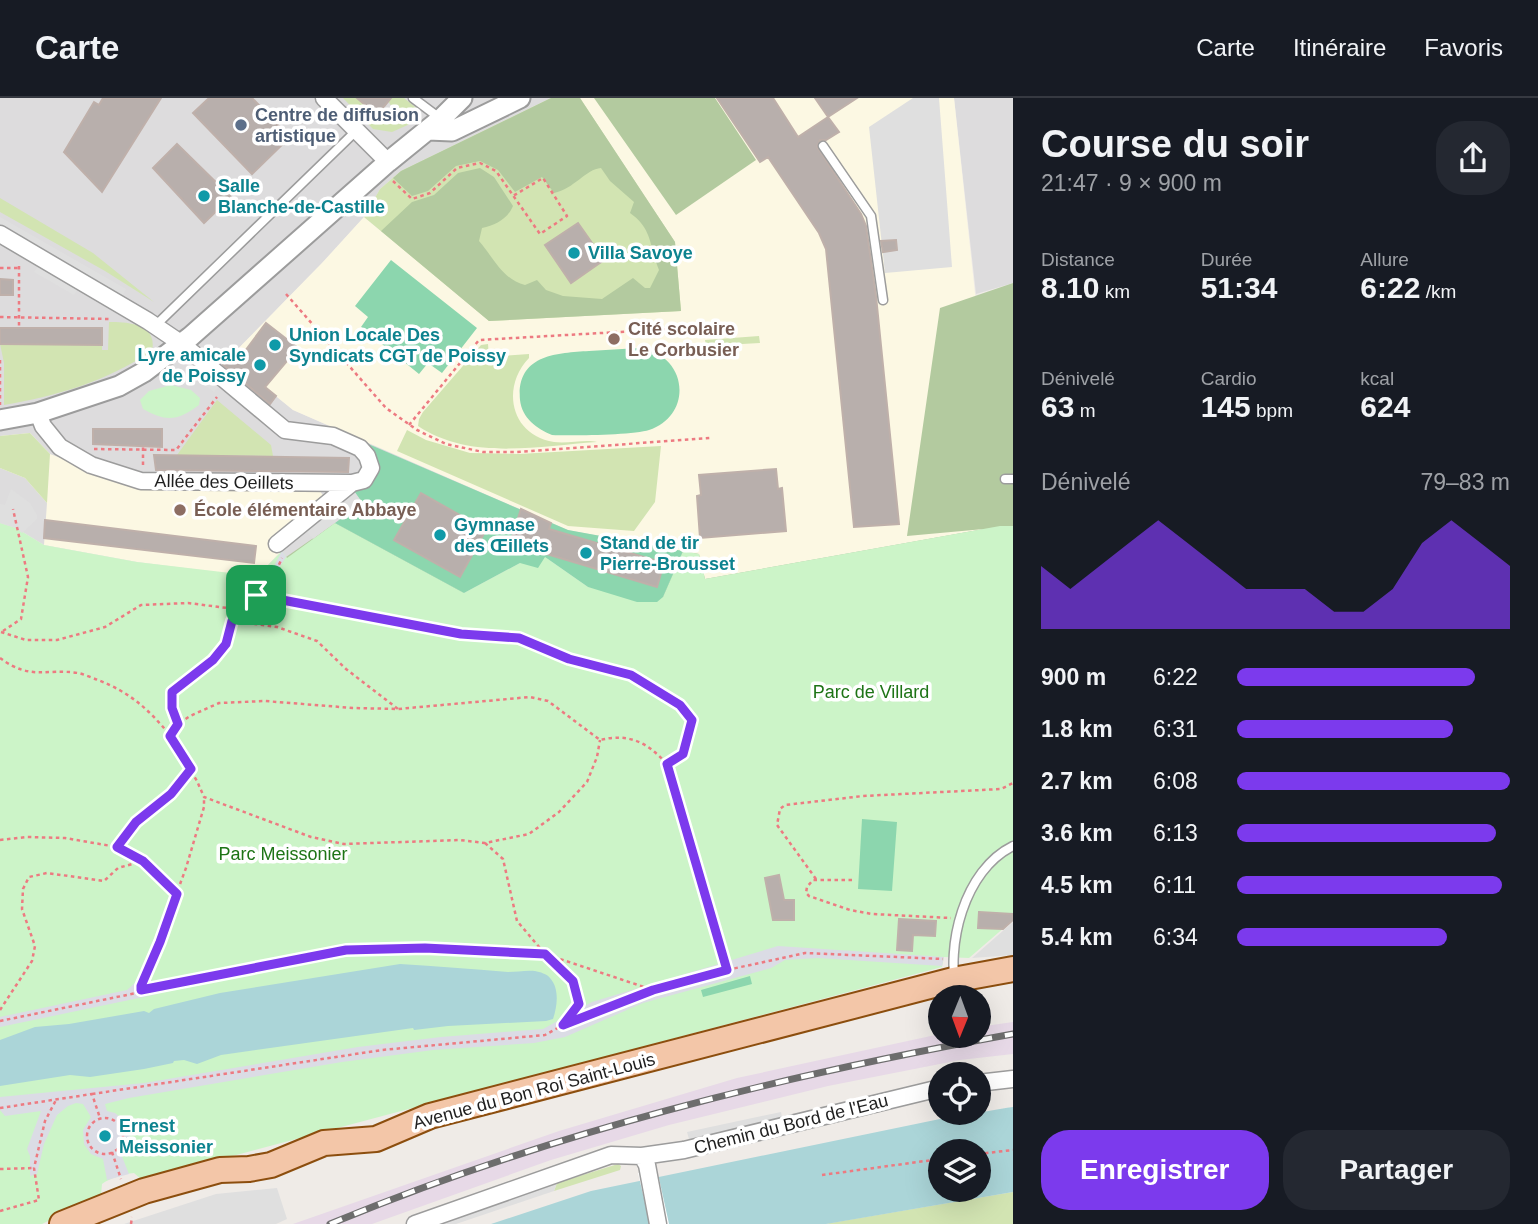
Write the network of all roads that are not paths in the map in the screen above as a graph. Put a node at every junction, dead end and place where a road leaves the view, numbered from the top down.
1 (324, 98) edge
2 (413, 98) edge
3 (462, 98) edge
4 (513, 99) edge
5 (435, 125) junction
6 (356, 131) junction
7 (823, 146) dead end
8 (389, 171) junction
9 (0, 234) edge
10 (883, 300) dead end
11 (155, 326) junction
12 (182, 344) junction
13 (38, 413) junction
14 (0, 420) edge
15 (352, 483) junction
16 (281, 549) road end
17 (1013, 846) edge
18 (1013, 970) edge
19 (1013, 984) edge
20 (950, 985) edge
21 (954, 985) edge
22 (982, 985) edge
23 (928, 992) edge
24 (928, 992) edge
25 (1013, 1079) edge
26 (991, 1082) edge
27 (928, 1091) edge
28 (644, 1160) junction
29 (62, 1224) edge
30 (104, 1224) edge
31 (415, 1224) edge
32 (658, 1224) edge

1 - 6 street
2 - 5 lane
3 - 5 street
4 - 5 street
5 - 8 street
6 - 8 street
6 - 11 lane
7 - 10 lane
8 - 12 street
9 - 11 street
11 - 12 street
12 - 13 street
12 - 15 street
13 - 14 street
13 - 15 street, Allée des Oeillets
15 - 16 street
17 - 20 lane
18 - 21 main road, Avenue du Bon Roi Saint-Louis
19 - 22 main road, Avenue du Bon Roi Saint-Louis
23 - 29 main road, Avenue du Bon Roi Saint-Louis
24 - 30 main road, Avenue du Bon Roi Saint-Louis
25 - 26 street
27 - 28 street, Chemin du Bord de l'Eau
28 - 31 street, Chemin du Bord de l'Eau
28 - 32 street

